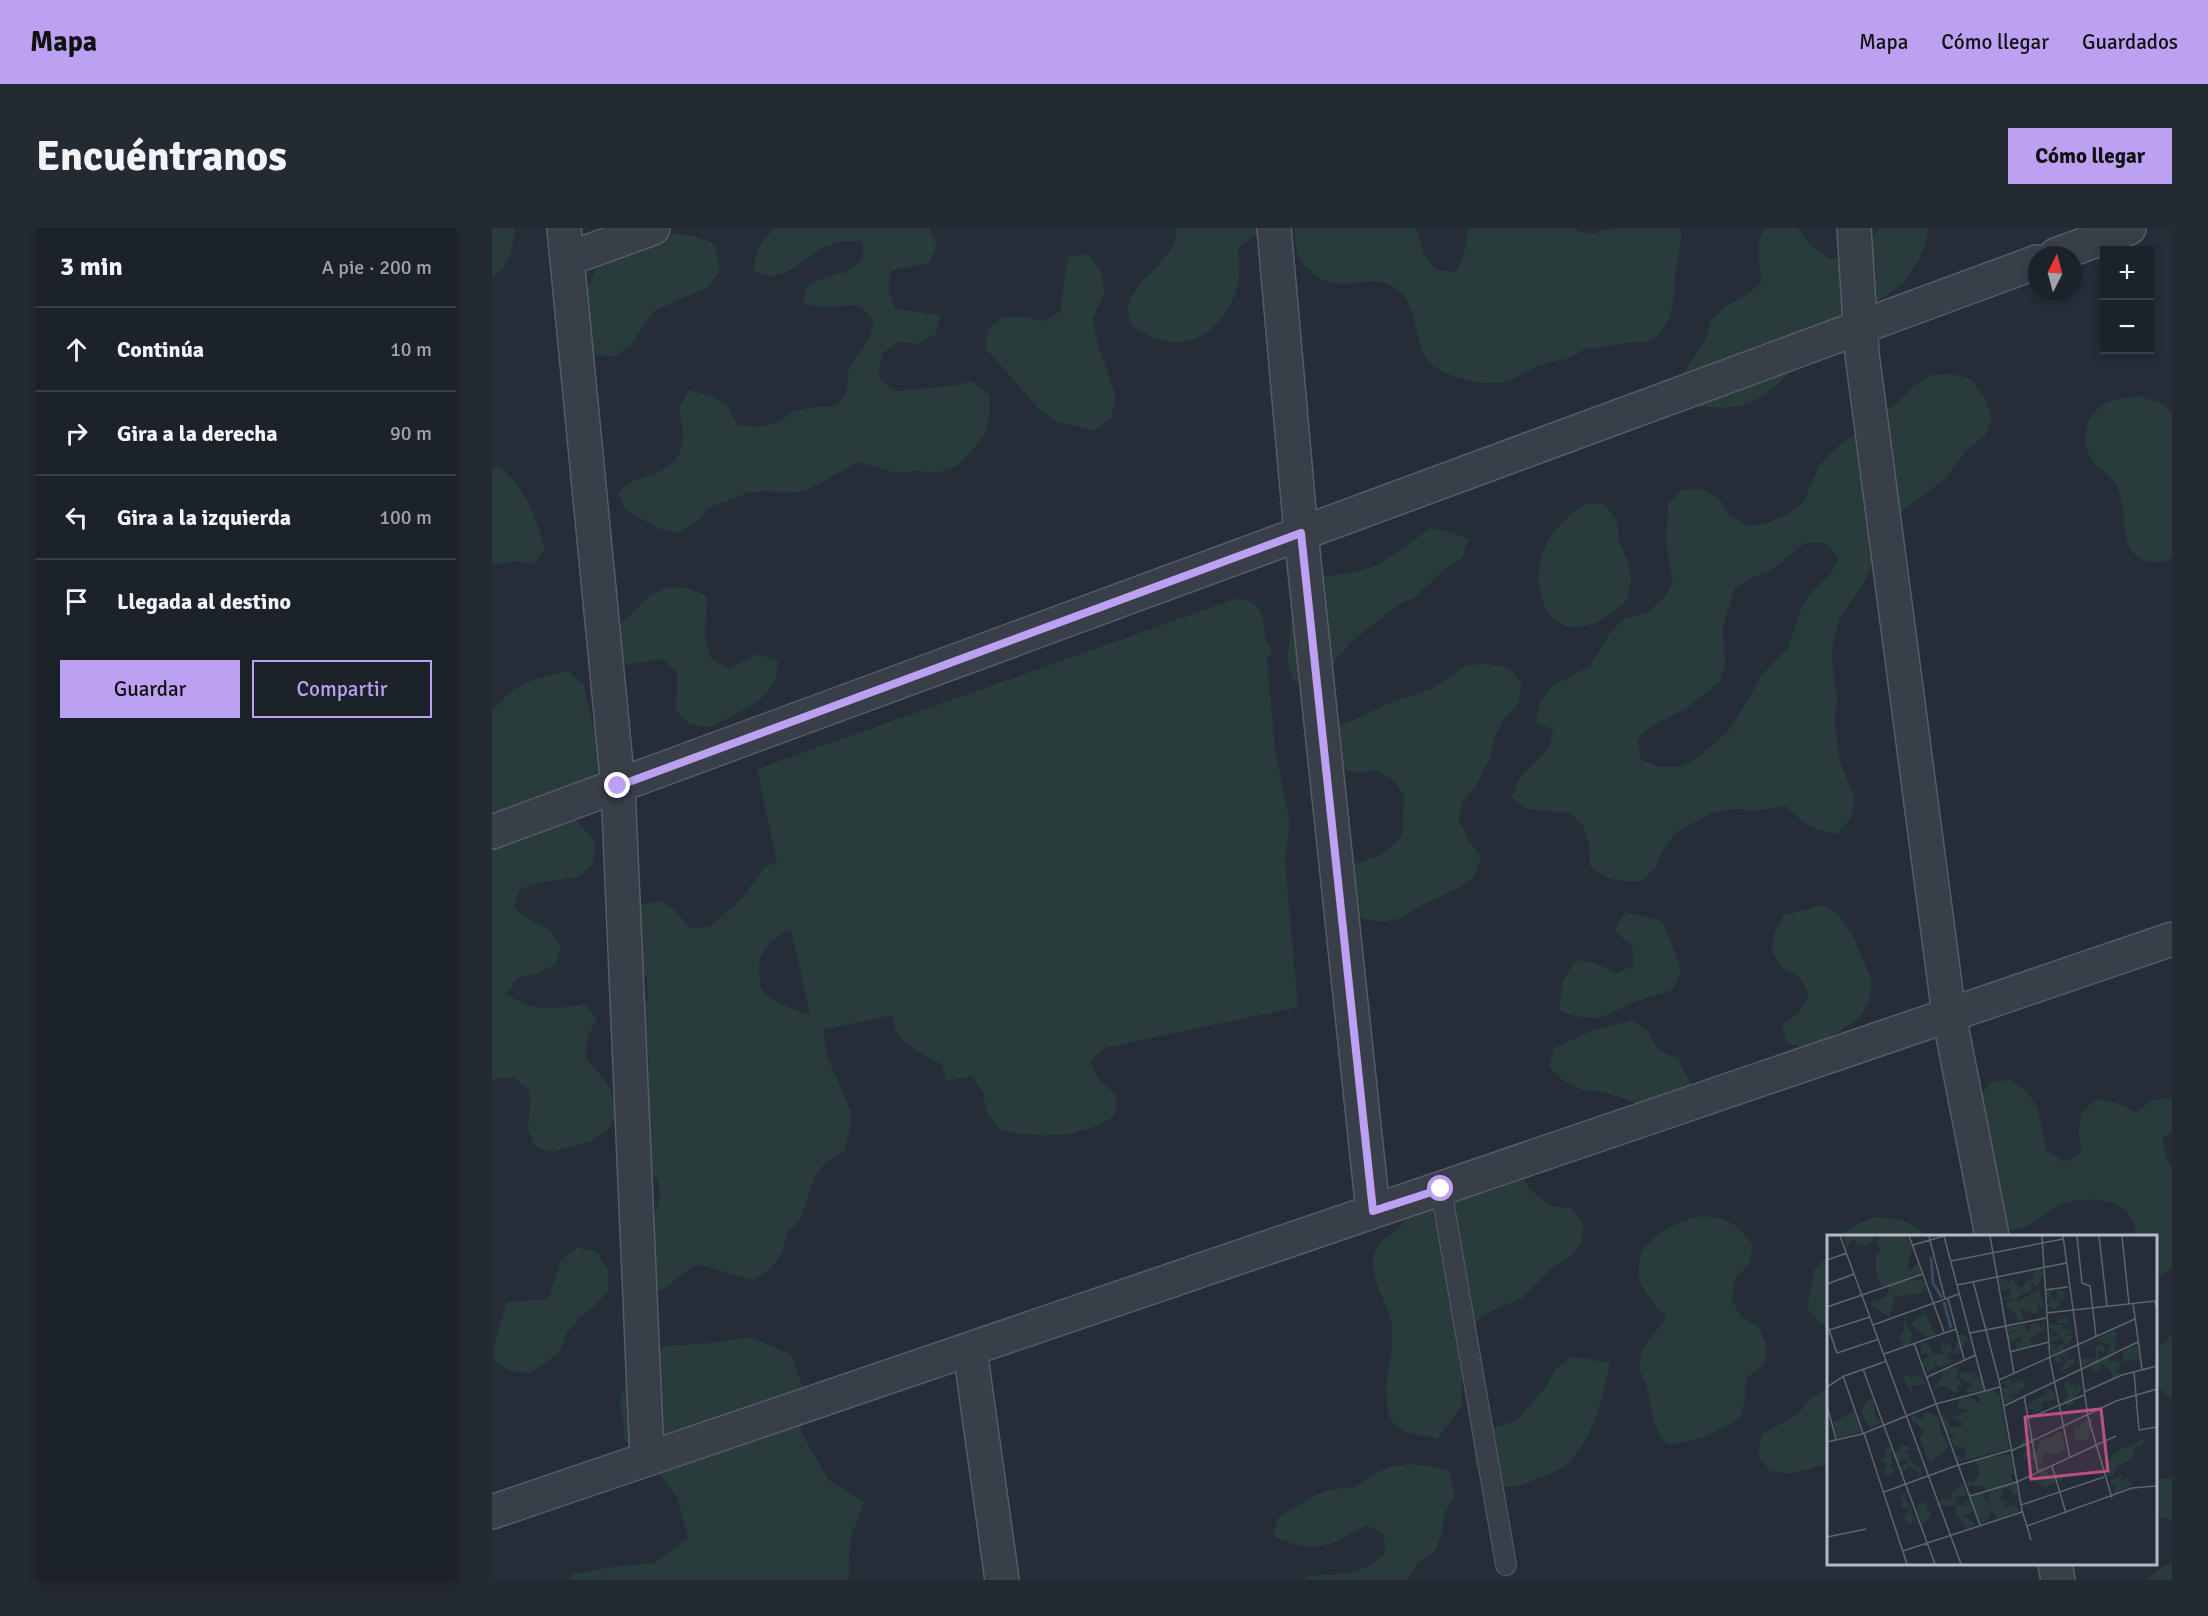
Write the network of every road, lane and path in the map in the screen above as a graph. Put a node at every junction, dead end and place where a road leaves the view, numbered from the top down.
1 (653, 228) edge
2 (1274, 228) edge
3 (1854, 228) edge
4 (2129, 228) edge
5 (566, 244) edge
6 (2080, 246) edge
7 (2028, 265) edge
8 (1861, 327) junction
9 (1301, 533) junction
10 (618, 786) junction
11 (492, 832) edge
12 (2172, 939) edge
13 (1949, 1015) junction
14 (1441, 1189) junction
15 (1373, 1211) junction
16 (1992, 1235) edge
17 (970, 1350) junction
18 (647, 1459) junction
19 (492, 1512) edge
20 (1506, 1565) dead end
21 (2055, 1565) edge
22 (1002, 1580) edge
23 (2058, 1580) edge

1 - 5 street
2 - 9 street
3 - 8 street
4 - 6 street
5 - 10 street
7 - 8 street
8 - 9 street
8 - 13 street
9 - 10 street
9 - 15 street
10 - 11 street
10 - 18 street
12 - 13 street
13 - 14 street
13 - 16 street
14 - 15 street
14 - 20 lane
15 - 17 street
17 - 18 street
17 - 22 street
18 - 19 street
21 - 23 street

